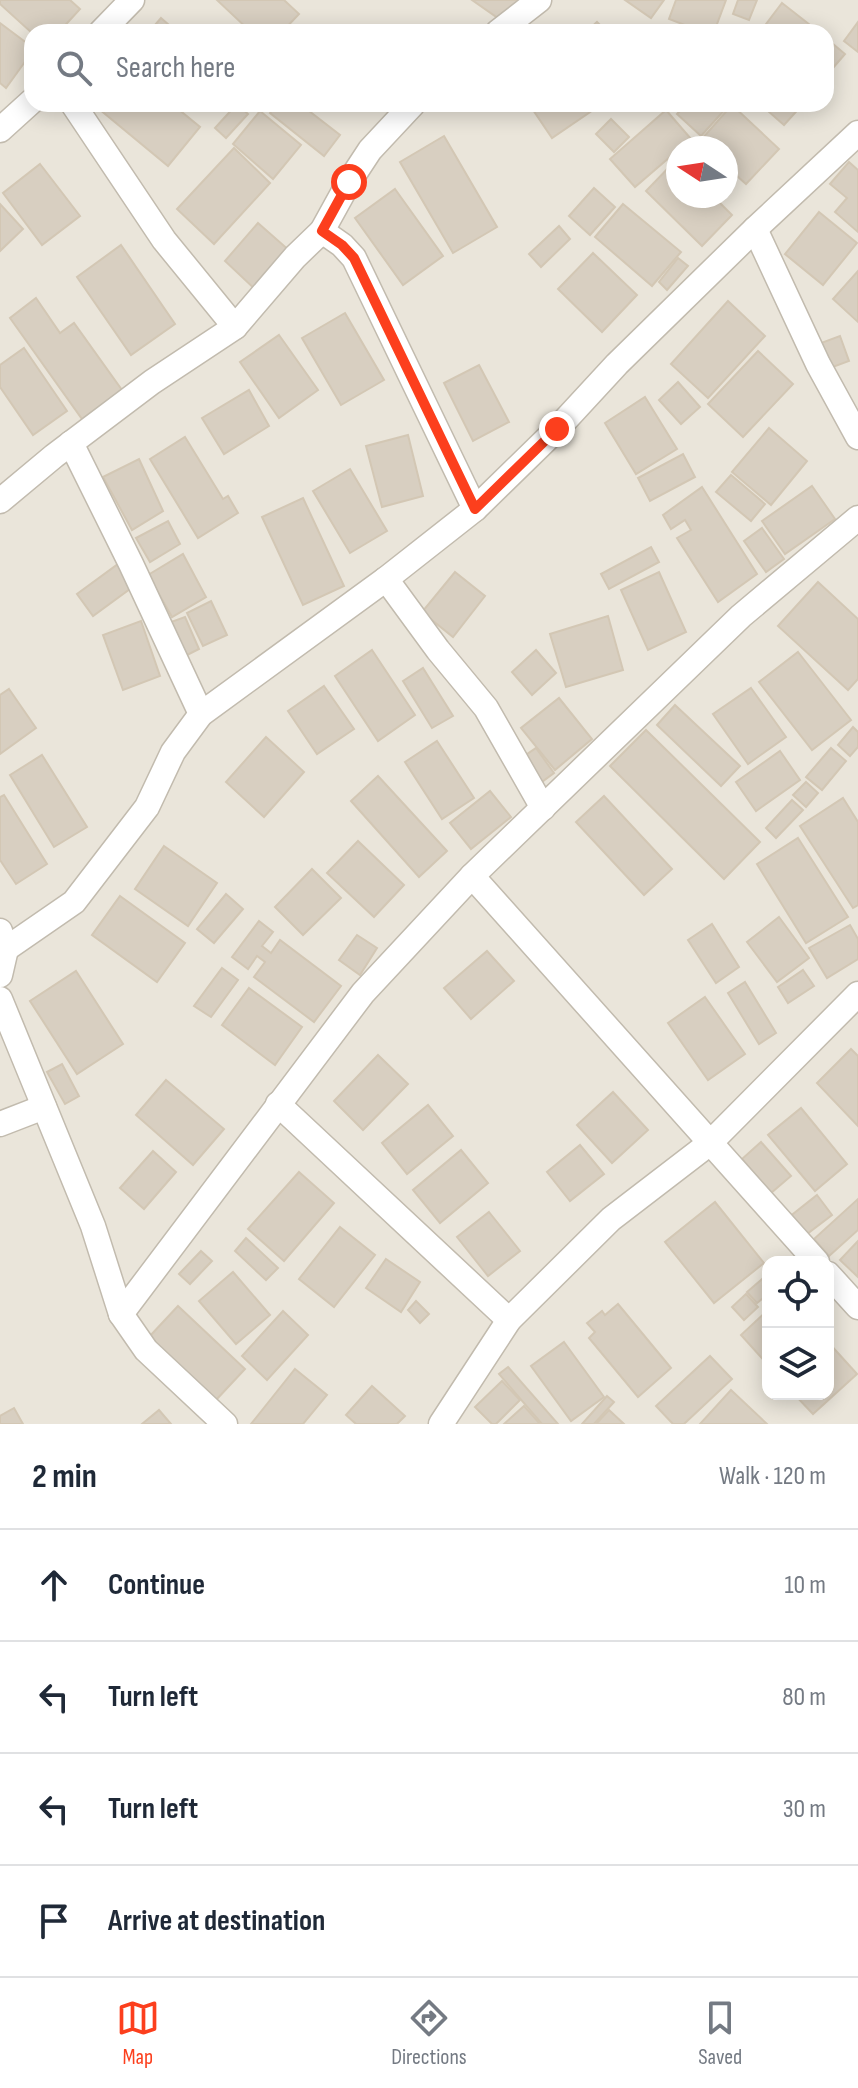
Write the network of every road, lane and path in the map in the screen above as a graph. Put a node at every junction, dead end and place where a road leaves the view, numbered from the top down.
1 (132, 0) edge
2 (539, 0) edge
3 (109, 24) edge
4 (508, 24) edge
5 (24, 108) edge
6 (78, 112) edge
7 (406, 112) edge
8 (0, 130) edge
9 (858, 133) edge
10 (755, 229) junction
11 (322, 231) junction
12 (235, 327) junction
13 (858, 437) edge
14 (71, 443) junction
15 (0, 501) edge
16 (475, 509) junction
17 (858, 518) edge
18 (386, 579) junction
19 (201, 714) junction
20 (543, 808) junction
21 (472, 876) junction
22 (3, 940) edge
23 (0, 975) edge
24 (858, 994) edge
25 (0, 999) edge
26 (278, 1104) junction
27 (44, 1107) junction
28 (0, 1124) edge
29 (710, 1143) junction
30 (812, 1256) edge
31 (834, 1281) edge
32 (858, 1307) edge
33 (121, 1314) junction
34 (509, 1320) junction
35 (225, 1424) edge
36 (441, 1424) edge

1 - 3 street
2 - 4 street
5 - 8 street
6 - 12 street
7 - 11 street
9 - 10 street
10 - 13 street
10 - 16 street
11 - 12 street
11 - 16 street
12 - 14 street
14 - 15 street
14 - 19 street
16 - 18 street
17 - 20 street
18 - 19 street
18 - 20 street
19 - 22 street
20 - 21 street
21 - 26 street
21 - 29 street
22 - 23 street
24 - 29 street
25 - 27 street
26 - 33 street
26 - 34 street
27 - 28 street
27 - 33 street
29 - 30 street
29 - 34 street
31 - 32 street
33 - 35 street
34 - 36 street

